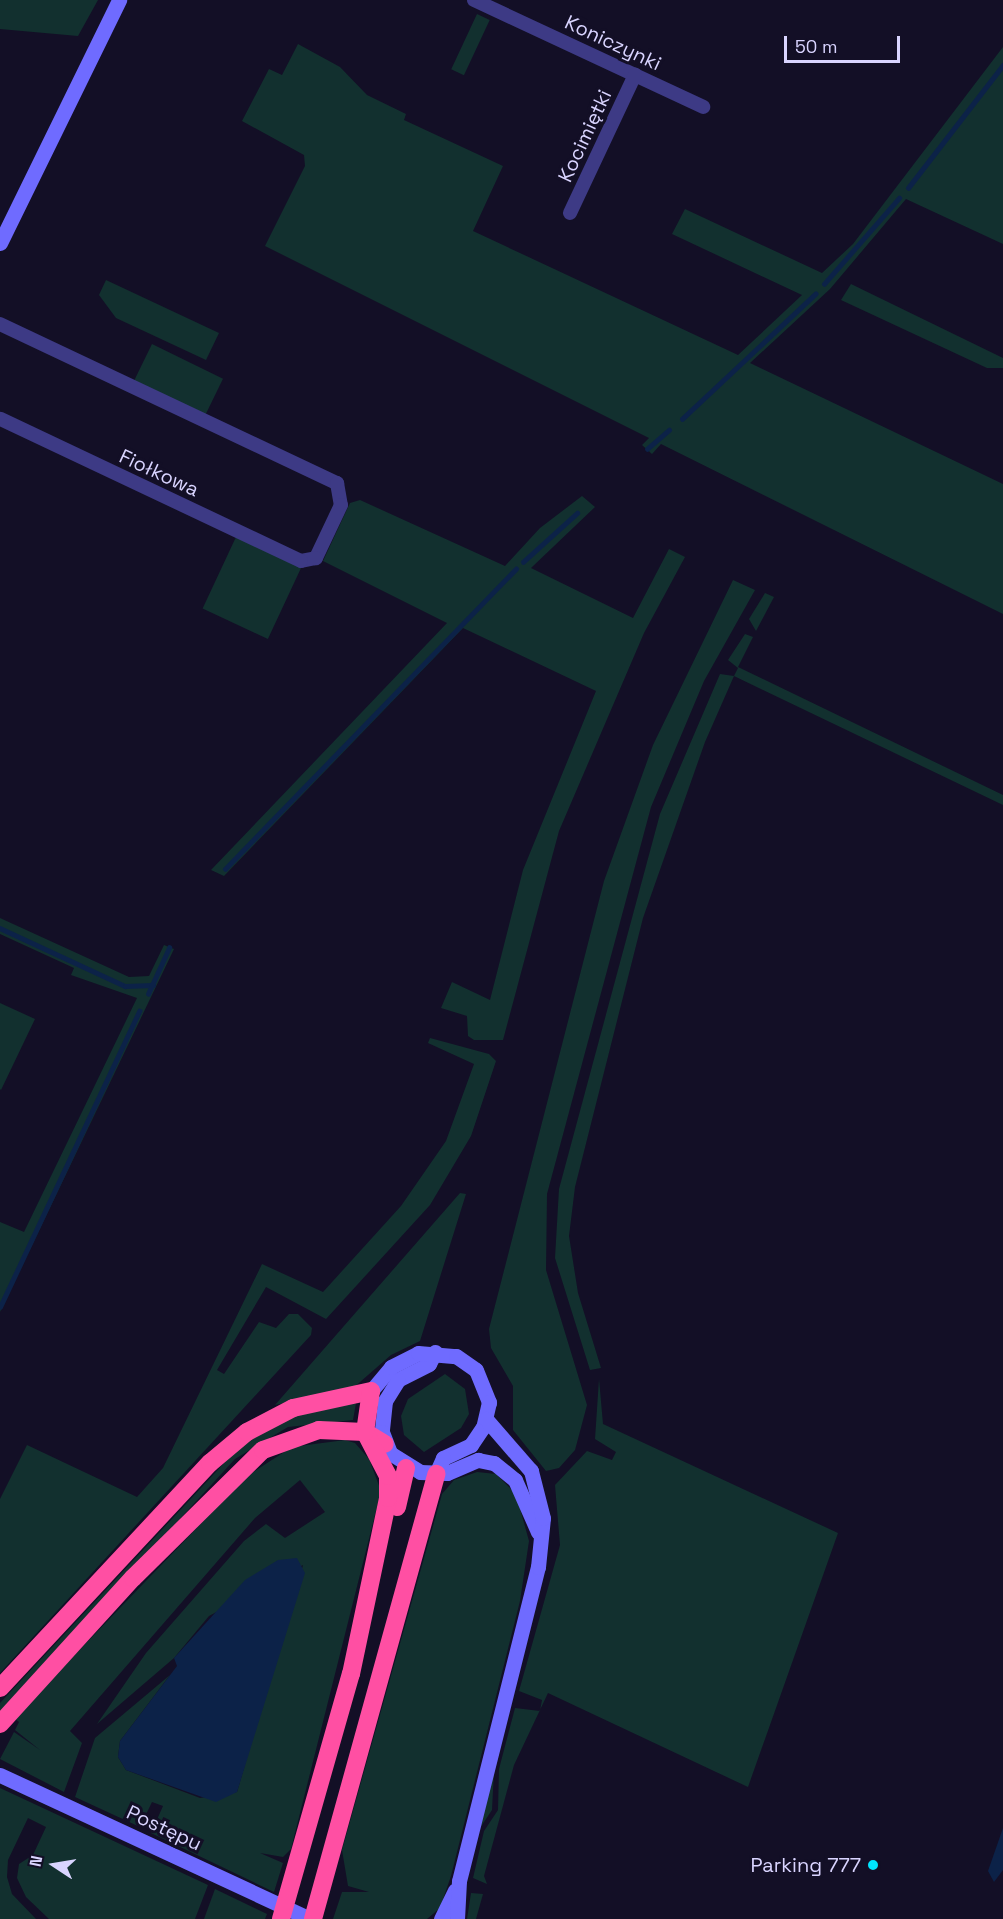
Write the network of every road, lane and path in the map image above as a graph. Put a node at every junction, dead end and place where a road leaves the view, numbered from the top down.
1 (119, 0) edge
2 (474, 0) edge
3 (635, 75) junction
4 (703, 107) dead end
5 (570, 213) dead end
6 (0, 243) edge
7 (0, 324) edge
8 (0, 419) edge
9 (435, 1352) junction
10 (371, 1391) junction
11 (486, 1419) junction
12 (365, 1432) junction
13 (385, 1444) junction
14 (406, 1467) junction
15 (436, 1474) junction
16 (540, 1543) junction
17 (351, 1674) junction
18 (0, 1688) edge
19 (0, 1724) edge
20 (0, 1775) edge
21 (459, 1881) junction
22 (314, 1915) edge
23 (281, 1919) edge
24 (441, 1919) edge
25 (457, 1919) edge

1 - 6 main road
2 - 3 street, Koniczynki
3 - 4 street, Koniczynki
3 - 5 street, Kocimiętki
7 - 8 street, Fiołkowa
9 - 10 main road
9 - 11 main road
9 - 13 main road
10 - 12 highway
10 - 18 highway
11 - 15 main road
11 - 16 main road
12 - 13 highway
12 - 17 highway
12 - 19 highway
13 - 14 main road
14 - 15 main road
14 - 17 highway
15 - 16 main road
15 - 22 highway
16 - 21 main road
17 - 23 highway
20 - 22 main road, Postępu
21 - 24 main road
21 - 25 main road

